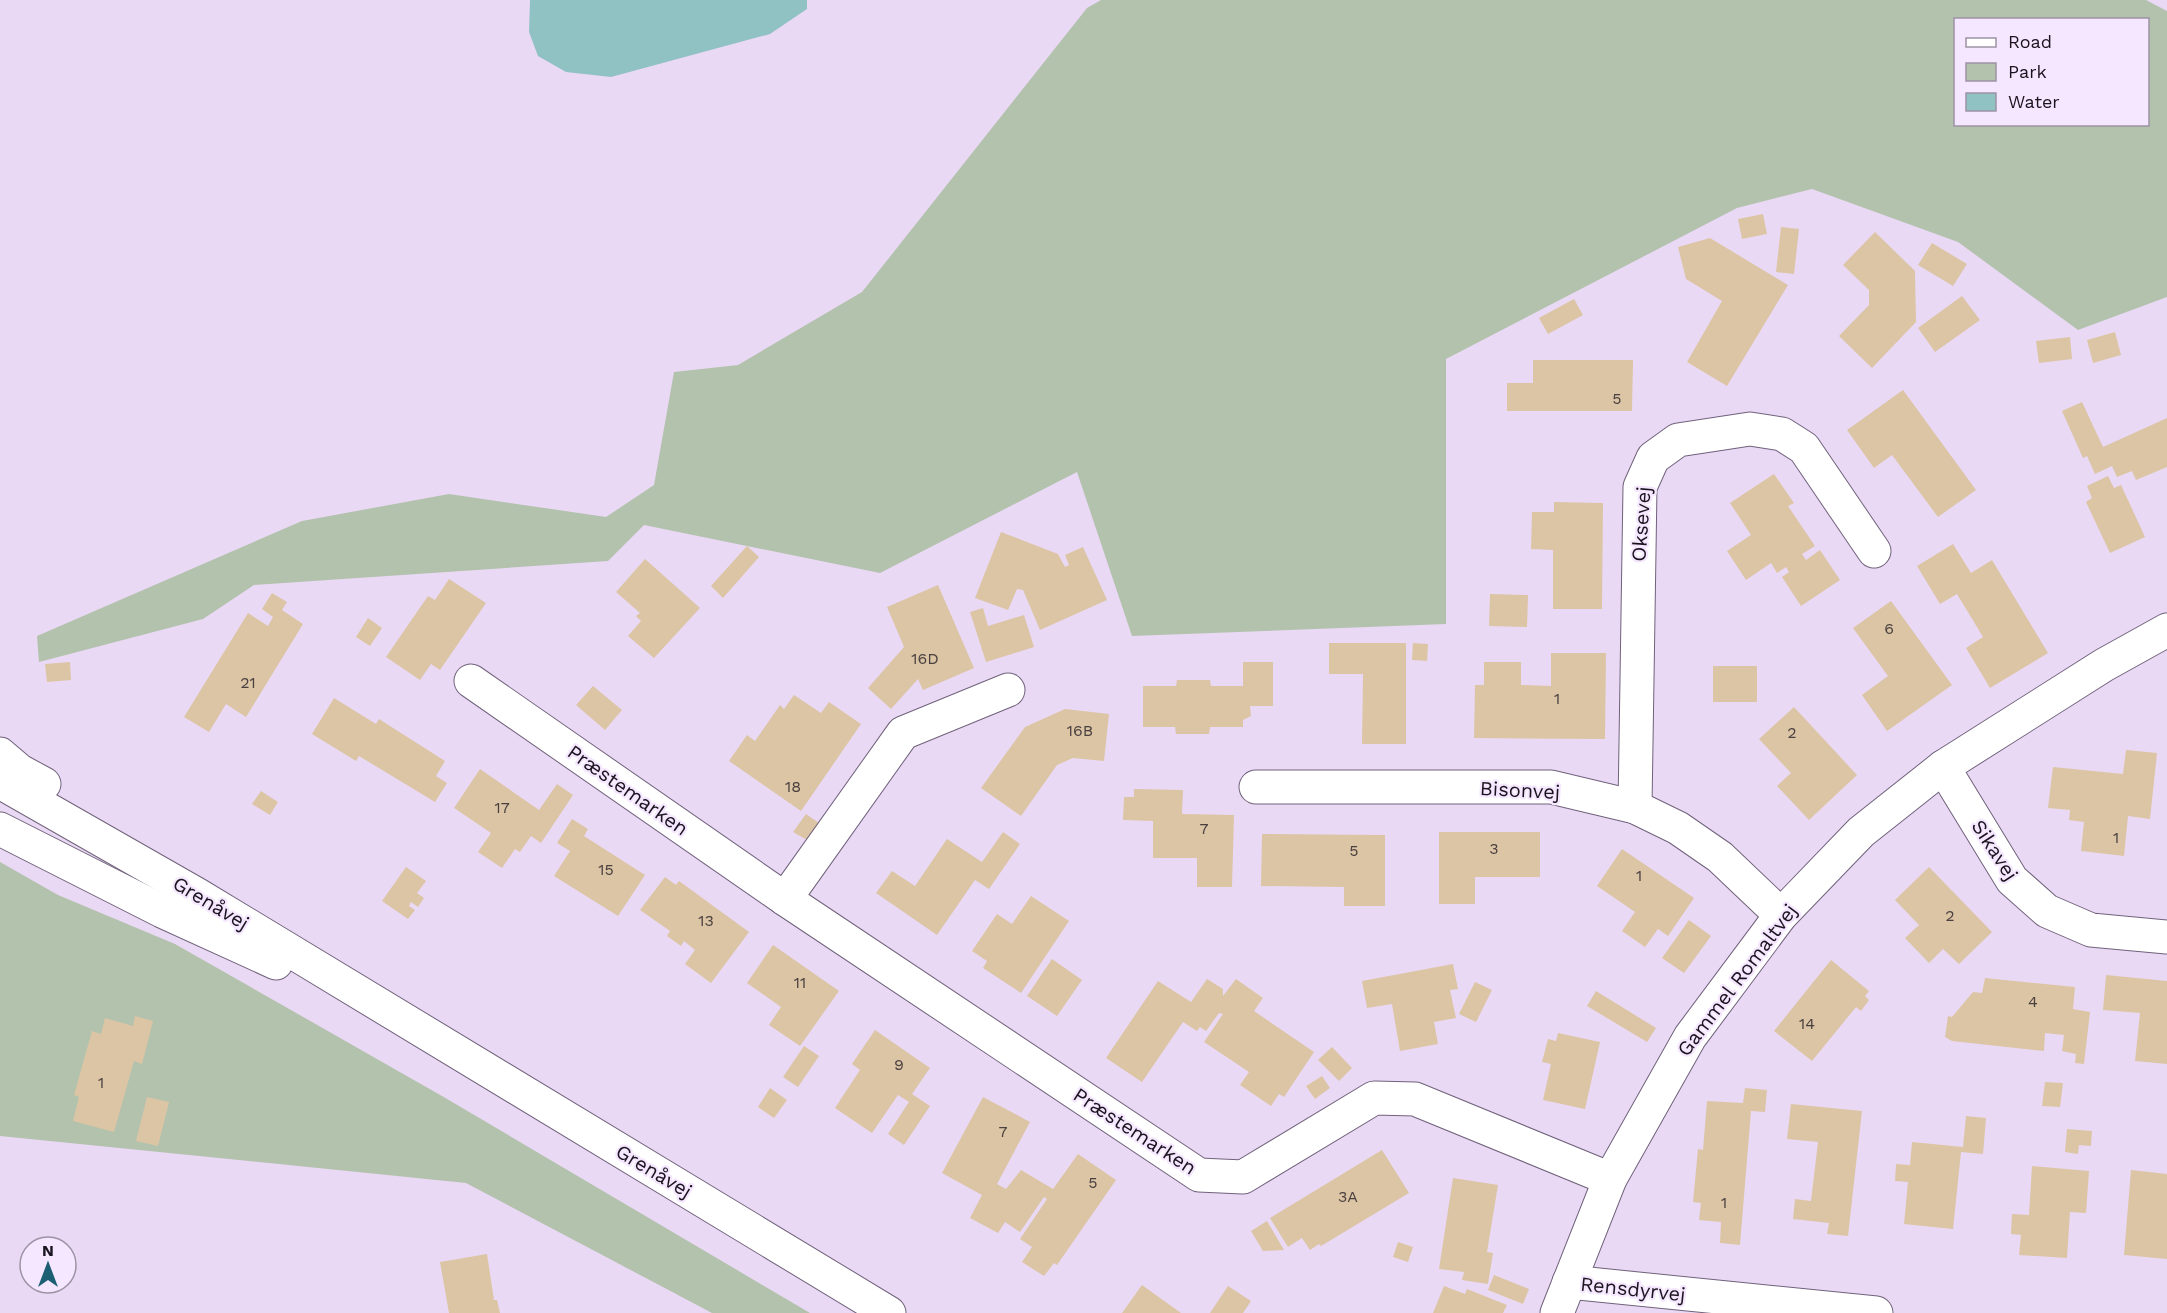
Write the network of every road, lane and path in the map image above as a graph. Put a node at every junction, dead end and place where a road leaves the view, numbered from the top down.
1 (1874, 551) dead end
2 (2167, 630) edge
3 (471, 681) dead end
4 (1008, 690) dead end
5 (0, 754) edge
6 (1943, 767) junction
7 (0, 782) edge
8 (1256, 787) dead end
9 (1635, 807) junction
10 (0, 829) edge
11 (198, 895) junction
12 (785, 899) junction
13 (1781, 915) junction
14 (2167, 937) edge
15 (419, 1029) junction
16 (1610, 1179) junction
17 (1569, 1282) junction
18 (890, 1313) edge
19 (1557, 1313) edge
20 (1870, 1313) edge

1 - 9 street, Oksevej
2 - 6 street, Gammel Romaltvej
3 - 12 street, Præstemarken
4 - 12 street
5 - 11 street
6 - 13 street, Gammel Romaltvej
6 - 14 street, Sikavej
7 - 11 street, Grenåvej
8 - 9 street, Bisonvej
9 - 13 street, Bisonvej
10 - 15 street, Grenåvej
11 - 15 street, Grenåvej
12 - 16 street, Præstemarken
13 - 16 street, Gammel Romaltvej
15 - 18 street, Grenåvej
16 - 17 street, Gammel Romaltvej
17 - 19 street, Gammel Romaltvej
17 - 20 street, Rensdyrvej

